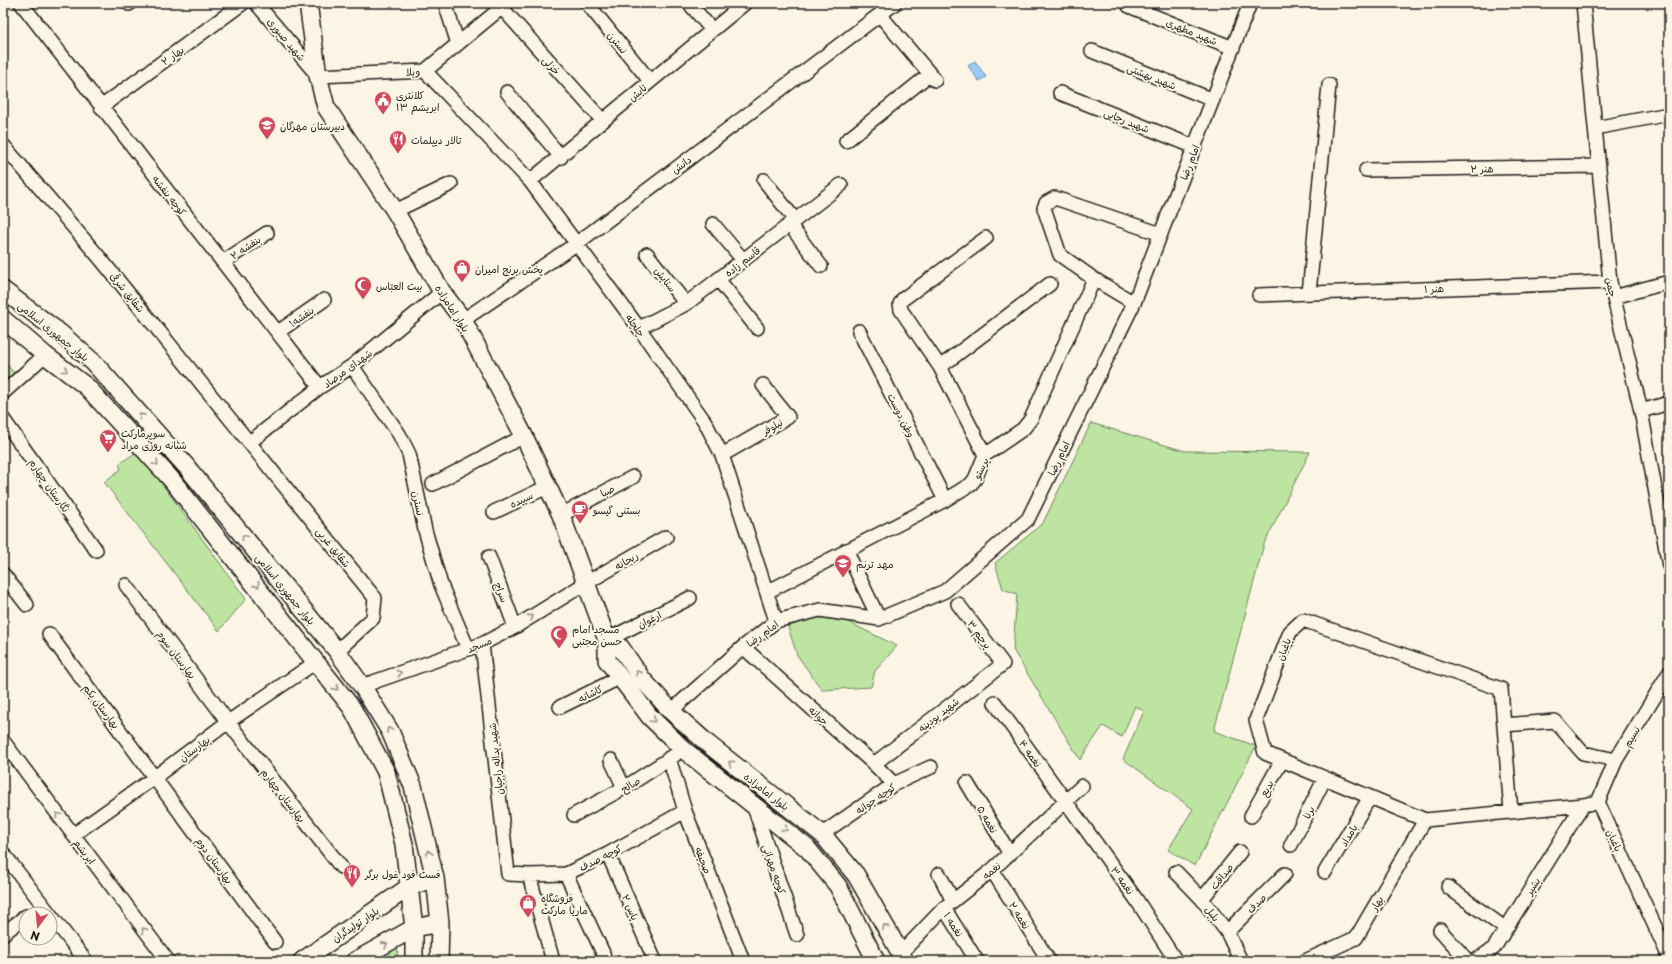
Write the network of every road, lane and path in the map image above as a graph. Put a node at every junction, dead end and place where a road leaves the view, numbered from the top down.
1 (21, 3) edge
2 (243, 3) edge
3 (256, 3) edge
4 (308, 3) edge
5 (445, 3) edge
6 (587, 3) edge
7 (689, 3) edge
8 (745, 3) edge
9 (895, 3) edge
10 (1583, 3) edge
11 (505, 6) edge
12 (1129, 6) dead end
13 (1249, 6) dead end
14 (880, 16) junction
15 (712, 30) junction
16 (458, 44) junction
17 (1233, 48) junction
18 (1092, 51) dead end
19 (425, 71) junction
20 (318, 76) junction
21 (650, 81) junction
22 (1329, 84) dead end
23 (507, 92) dead end
24 (1060, 92) dead end
25 (1213, 100) junction
26 (102, 107) junction
27 (1669, 114) edge
28 (603, 121) junction
29 (1595, 128) junction
30 (846, 141) dead end
31 (3, 145) edge
32 (1195, 147) junction
33 (561, 157) junction
34 (1598, 166) junction
35 (1366, 170) dead end
36 (764, 180) dead end
37 (530, 181) junction
38 (451, 184) dead end
39 (841, 185) dead end
40 (395, 211) junction
41 (792, 222) junction
42 (713, 224) dead end
43 (267, 233) dead end
44 (1161, 234) junction
45 (986, 238) dead end
46 (576, 244) junction
47 (647, 254) dead end
48 (743, 260) junction
49 (224, 262) junction
50 (821, 266) dead end
51 (1094, 279) junction
52 (718, 280) junction
53 (1610, 282) junction
54 (1669, 282) edge
55 (1050, 284) dead end
56 (3, 290) edge
57 (442, 292) junction
58 (1309, 293) junction
59 (1259, 295) dead end
60 (1614, 297) junction
61 (324, 300) dead end
62 (1134, 303) junction
63 (686, 304) junction
64 (3, 319) edge
65 (463, 320) junction
66 (638, 328) junction
67 (757, 328) dead end
68 (859, 331) dead end
69 (278, 332) junction
70 (45, 355) junction
71 (352, 366) junction
72 (940, 367) junction
73 (763, 385) dead end
74 (320, 386) junction
75 (3, 393) edge
76 (1669, 403) edge
77 (1641, 411) junction
78 (3, 419) edge
79 (524, 436) junction
80 (250, 442) junction
81 (722, 455) junction
82 (985, 455) junction
83 (186, 466) junction
84 (632, 477) dead end
85 (171, 479) junction
86 (432, 484) dead end
87 (547, 487) junction
88 (945, 500) junction
89 (494, 512) dead end
90 (561, 515) junction
91 (666, 537) dead end
92 (96, 550) dead end
93 (846, 550) junction
94 (489, 557) dead end
95 (1669, 566) edge
96 (3, 574) edge
97 (586, 583) junction
98 (126, 586) dead end
99 (767, 592) junction
100 (690, 598) dead end
101 (958, 604) dead end
102 (27, 605) dead end
103 (879, 619) junction
104 (776, 621) junction
105 (515, 627) junction
106 (49, 634) dead end
107 (607, 640) junction
108 (482, 644) junction
109 (743, 647) junction
110 (468, 649) junction
111 (337, 651) junction
112 (316, 662) junction
113 (1003, 664) joint
114 (1669, 673) edge
115 (619, 678) junction
116 (362, 686) junction
117 (995, 703) dead end
118 (560, 707) dead end
119 (671, 711) junction
120 (228, 722) junction
121 (1504, 726) junction
122 (3, 741) edge
123 (684, 750) junction
124 (669, 758) junction
125 (611, 760) dead end
126 (1282, 760) junction
127 (1616, 760) junction
128 (874, 764) junction
129 (931, 767) dead end
130 (155, 777) junction
131 (1325, 778) junction
132 (967, 783) dead end
133 (894, 784) junction
134 (1082, 786) dead end
135 (624, 788) junction
136 (1370, 797) junction
137 (1066, 802) junction
138 (1598, 802) junction
139 (752, 803) junction
140 (1583, 806) junction
141 (685, 811) junction
142 (1511, 812) junction
143 (574, 815) dead end
144 (1251, 816) dead end
145 (1425, 820) junction
146 (822, 834) junction
147 (73, 835) junction
148 (1291, 845) dead end
149 (1240, 852) dead end
150 (3, 853) edge
151 (608, 854) junction
152 (1010, 854) junction
153 (341, 867) dead end
154 (992, 870) junction
155 (1176, 872) dead end
156 (1325, 872) dead end
157 (508, 874) joint
158 (566, 874) junction
159 (938, 874) dead end
160 (1285, 874) dead end
161 (529, 876) junction
162 (434, 878) junction
163 (409, 887) junction
164 (1448, 887) dead end
165 (1202, 899) junction
166 (42, 903) junction
167 (949, 904) junction
168 (38, 906) edge
169 (18, 922) edge
170 (440, 923) junction
171 (414, 928) junction
172 (1506, 929) junction
173 (1440, 930) dead end
174 (1227, 932) junction
175 (3, 934) edge
176 (797, 935) dead end
177 (275, 942) dead end
178 (903, 957) edge
179 (1669, 957) edge
180 (86, 961) edge
181 (168, 961) edge
182 (302, 961) edge
183 (355, 961) edge
184 (414, 961) edge
185 (439, 961) edge
186 (553, 961) edge
187 (604, 961) edge
188 (655, 961) edge
189 (743, 961) edge
190 (876, 961) edge
191 (977, 961) edge
192 (1049, 961) edge
193 (1176, 961) edge
194 (1241, 961) edge
195 (1305, 961) edge
196 (1468, 961) edge
197 (1475, 961) edge

1 - 26 street, کوچه بنفشه
2 - 26 street, بهار ۲
3 - 20 street, شهید صبوری
4 - 20 main road, بلوار امامزاده
5 - 16 street
6 - 21 street, نسترن
7 - 15 street
8 - 15 street, تابش
9 - 14 street, دانش
10 - 29 street, چمن
11 - 16 street, ویلا
11 - 28 street, خزلی
12 - 17 street, شهید مطهری
13 - 17 street, امام رضا
14 - 30 street
14 - 46 street, دانش
15 - 21 street, تابش
16 - 19 street, ویلا
17 - 25 street, امام رضا
18 - 25 street, شهید بهشتی
19 - 20 street, ویلا
19 - 37 street, چلچله
20 - 40 main road, بلوار امامزاده
21 - 28 street, تابش
22 - 58 street
23 - 33 street
24 - 32 street, شهید رجایی
25 - 32 street, امام رضا
26 - 49 street, کوچه بنفشه
27 - 29 street
28 - 33 street, تابش
29 - 34 street, چمن
31 - 80 street, شقایق شرقی
32 - 44 street, امام رضا
33 - 37 street, تابش
34 - 35 street, هنر ۲
34 - 53 street, چمن
36 - 41 street
37 - 46 street, چلچله
38 - 40 street
39 - 41 street, قاسم‌ زاده
40 - 57 main road, بلوار امامزاده
41 - 48 street, قاسم‌ زاده
41 - 50 street
42 - 48 street
43 - 49 street, بنفشه ۲
44 - 51 street
44 - 62 street, امام رضا
45 - 72 street
46 - 65 street, دانش
46 - 66 street, چلچله
47 - 63 street, ستایش
48 - 52 street, قاسم‌ زاده
49 - 69 street, کوچه بنفشه
51 - 62 street
51 - 82 street, پرستو
52 - 63 street, قاسم‌ زاده
52 - 67 street
53 - 58 street, هنر ۱
53 - 60 street, چمن
54 - 60 street
55 - 72 street
83 -> 56 main road, بلوار جمهوری اسلامی
57 - 65 main road, بلوار امامزاده
57 - 71 street, شهدای مرصاد
58 - 59 street, هنر ۱
60 - 77 street, چمن
61 - 69 street, بنفشه۱
62 - 103 street, امام رضا
63 - 66 street, قاسم‌ زاده
64 - 70 main road, بلوار جمهوری اسلامی
65 - 79 main road, بلوار امامزاده
66 - 81 street, چلچله
68 - 88 street, وطن دوست
69 - 74 street, کوچه بنفشه
70 - 75 street
70 -> 85 main road, بلوار جمهوری اسلامی
71 - 74 street, شهدای مرصاد
71 - 110 street, نسترن
72 - 82 street
73 - 81 street, نیلوفر
74 - 80 street, شهدای مرصاد
76 - 77 street
77 - 95 street, چمن
78 - 92 street, نگارستان چهارم
79 - 86 street
79 - 87 main road, بلوار امامزاده
80 - 111 street, شقایق غربی
81 - 99 street, چلچله
82 - 88 street, پرستو
83 - 85 main road
111 -> 83 main road, بلوار جمهوری اسلامی
84 - 90 street, صبا
85 -> 112 main road, بلوار جمهوری اسلامی
87 - 89 street, سپیده
87 - 90 main road, بلوار امامزاده
88 - 93 street, پرستو
90 - 97 main road, بلوار امامزاده
91 - 97 street, ریحانه
93 - 99 street, پرستو
93 - 103 street
94 - 105 street, سراج
96 - 102 street
105 -> 97 street, مسجد
97 - 107 main road, بلوار امامزاده
98 - 120 street, بهارستان سوم
99 - 104 street, چلچله
100 - 107 street, ارغوان
101 - 113 street, پرچم ۳
103 - 104 street, امام رضا
104 - 109 street, امام رضا
105 - 108 street, مسجد
106 - 130 street, بهارستان یکم
107 - 115 main road, بلوار امامزاده
119 -> 107 main road, بلوار امامزاده
108 - 110 street, مسجد
108 - 157 street, شهید یداله راجیان
109 - 119 street, امام رضا
109 - 128 street, جوانه
116 -> 110 street, مسجد
111 - 116 main road, بلوار جمهوری اسلامی
112 - 120 street, بهارستان
112 -> 163 main road, بلوار جمهوری اسلامی
113 - 128 street, شهید پودینه
114 - 127 street, نسیم
115 - 118 street, کاشانه
115 -> 123 main road, بلوار امامزاده
162 -> 116 main road, بلوار جمهوری اسلامی
117 - 137 street, نغمه ۴
146 -> 119 main road, بلوار امامزاده
120 - 130 street, بهارستان
120 - 153 street, بهارستان چهارم
121 - 126 street, باغبان
121 - 127 street
121 - 142 street, باغبان
147 -> 122 street, ابریشم
123 - 124 street, صالح
123 - 139 main road, بلوار امامزاده
124 - 135 street, صالح
124 - 141 street, صحیفه
125 - 135 street
126 - 131 street, باغبان
126 - 144 street, بدیع
127 - 138 street, نسیم
128 - 133 street, جوانه
129 - 133 street, کوچه جوانه
130 - 147 street, بهارستان
130 - 177 street, بهارستان دوم
131 - 136 street, باغبان
131 - 148 street, برنا
132 - 152 street, نغمه ۵
133 - 146 street, کوچه جوانه
134 - 137 street, نغمه
135 - 143 street, صالح
136 - 145 street, باغبان
136 - 156 street, بامداد
137 - 152 street, نغمه
137 - 193 street, نغمه ۳
138 - 140 street, باغبان
138 - 179 street, باغبان
139 - 176 street, کوچه مهرانی
139 -> 190 main road, بلوار امامزاده
140 - 142 street, باغبان
140 - 172 street, بشیر
141 - 151 street, کوچه صدف
141 - 189 street, صحیفه
142 - 145 street, باغبان
145 - 195 street, بهار
178 -> 146 main road, بلوار امامزاده
181 -> 147 street, ابریشم
149 - 165 street, صداقت
150 - 166 street
151 - 158 street, کوچه صدف
151 - 188 street, یاس ۲
152 - 154 street, نغمه
154 - 167 street, نغمه
154 - 192 street, نغمه ۲
155 - 165 street, بلبل
157 - 161 street, کوچه صدف
158 - 161 street, کوچه صدف
158 - 187 street
159 - 167 street, نغمه ۱
160 - 174 street, صدف
161 - 186 street
162 - 163 main road, بلوار تولیدگران
162 - 170 main road, بلوار جمهوری اسلامی
163 - 171 main road, بلوار جمهوری اسلامی
163 - 182 main road, بلوار تولیدگران
164 - 172 street
165 - 174 street, بلبل
166 - 168 street
166 - 180 street
167 - 178 street, نغمه
167 - 191 street, نغمه ۱
169 - 175 street
170 - 171 main road
170 - 185 main road, بلوار جمهوری اسلامی
183 -> 171 main road
171 - 184 main road, بلوار جمهوری اسلامی
172 - 197 street, بشیر
173 - 196 street
174 - 194 street, بلبل

